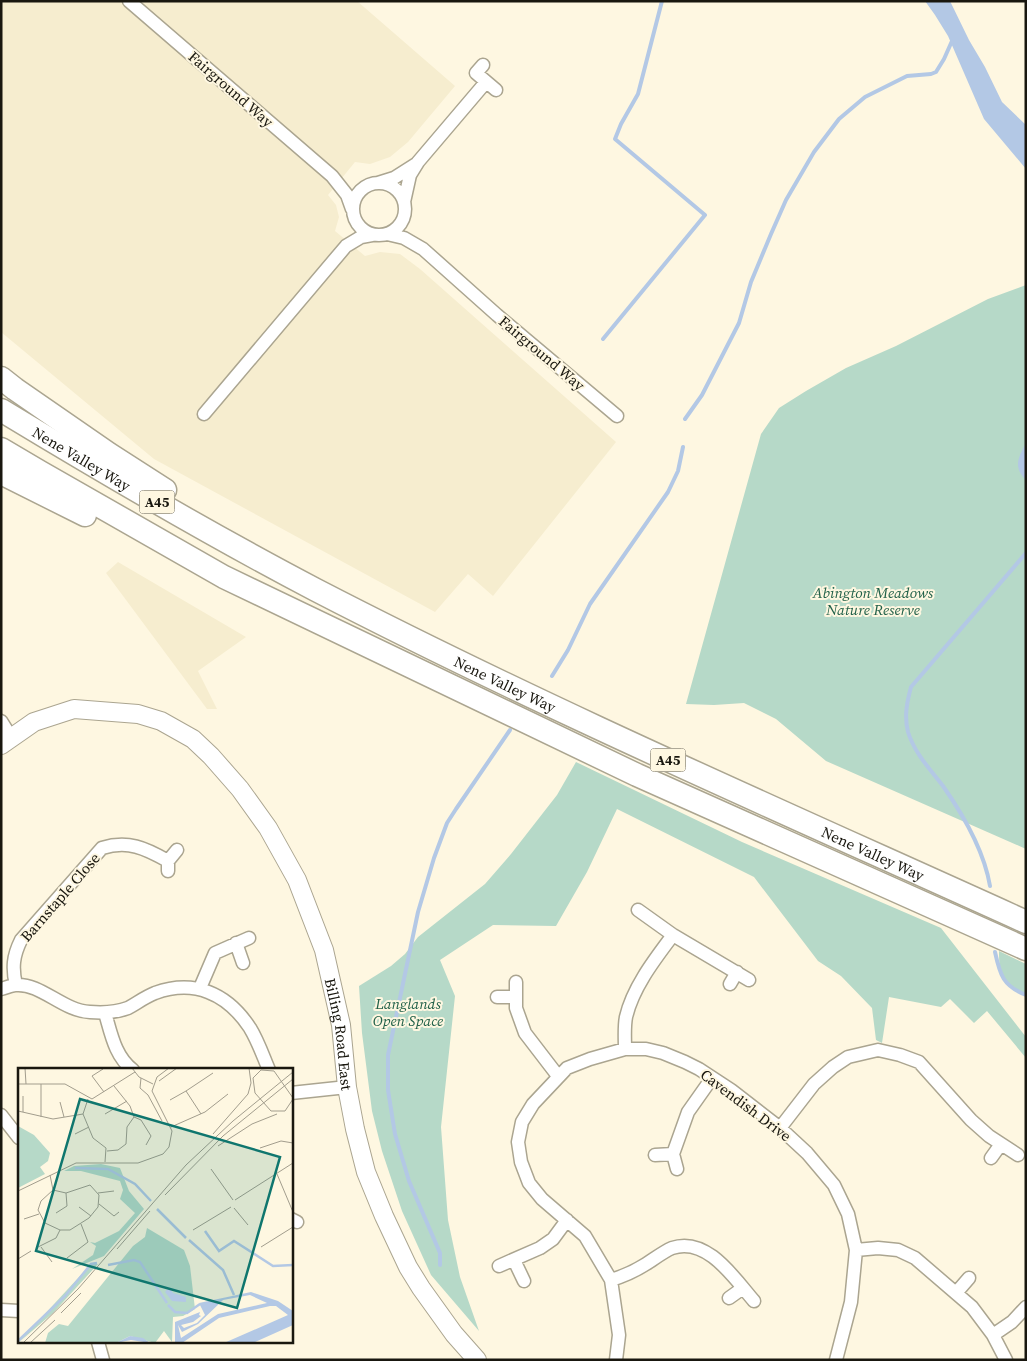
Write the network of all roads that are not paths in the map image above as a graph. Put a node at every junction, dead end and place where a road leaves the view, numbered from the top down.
1 (129, 1) edge
2 (483, 65) dead end
3 (418, 162) junction
4 (332, 176) junction
5 (374, 184) junction
6 (404, 202) junction
7 (353, 213) junction
8 (404, 218) junction
9 (387, 234) junction
10 (372, 235) junction
11 (346, 246) junction
12 (423, 249) junction
13 (1, 378) edge
14 (1, 410) edge
15 (204, 414) dead end
16 (617, 416) dead end
17 (1, 449) edge
18 (1, 473) edge
19 (224, 577) junction
20 (315, 589) junction
21 (1, 721) edge
22 (6, 741) edge
23 (177, 850) dead end
24 (638, 910) dead end
25 (1026, 922) edge
26 (674, 935) junction
27 (250, 938) dead end
28 (236, 944) junction
29 (1026, 949) edge
30 (243, 963) dead end
31 (737, 972) junction
32 (749, 980) dead end
33 (516, 982) dead end
34 (16, 984) junction
35 (730, 984) dead end
36 (200, 988) junction
37 (1, 989) edge
38 (516, 997) junction
39 (497, 998) dead end
40 (105, 1013) junction
41 (625, 1049) junction
42 (130, 1068) edge
43 (268, 1068) edge
44 (558, 1076) junction
45 (712, 1078) junction
46 (347, 1087) junction
47 (292, 1093) edge
48 (1, 1115) edge
49 (780, 1128) junction
50 (18, 1137) edge
51 (1002, 1144) junction
52 (673, 1154) junction
53 (655, 1155) dead end
54 (1018, 1155) dead end
55 (992, 1158) dead end
56 (677, 1169) dead end
57 (567, 1220) junction
58 (856, 1250) junction
59 (514, 1260) junction
60 (499, 1266) dead end
61 (969, 1278) dead end
62 (611, 1280) junction
63 (524, 1281) dead end
64 (743, 1288) junction
65 (956, 1293) junction
66 (729, 1298) dead end
67 (754, 1301) dead end
68 (1026, 1307) edge
69 (1, 1310) edge
70 (18, 1311) edge
71 (993, 1334) junction
72 (99, 1344) edge
73 (103, 1360) edge
74 (477, 1360) edge
75 (616, 1360) edge
76 (836, 1360) edge
77 (1006, 1360) edge

1 - 4 street, Fairground Way
2 - 3 street
3 - 5 street
3 - 6 street
4 - 5 street
4 - 7 street
5 - 6 street
5 - 7 street
6 - 8 street
7 - 10 street
7 - 11 street
8 - 9 street
8 - 12 street
9 - 10 street
9 - 12 street
10 - 11 street
11 - 15 street
12 - 16 street, Fairground Way
13 - 20 highway
14 - 20 highway, Nene Valley Way / A45
17 - 19 highway, Nene Valley Way / A45
18 - 19 highway
19 - 29 highway, Nene Valley Way / A45
20 - 25 highway, Nene Valley Way / A45
21 - 22 street
22 - 46 street, Billing Road East
23 - 34 street, Barnstaple Close
24 - 26 street
26 - 31 street
26 - 41 street
27 - 28 street
28 - 30 street
28 - 36 street
31 - 32 street
31 - 35 street
33 - 38 street
34 - 37 street
34 - 40 street
36 - 40 street
36 - 43 street
38 - 39 street
38 - 44 street
40 - 42 street
41 - 44 street, Cavendish Drive
41 - 45 street, Cavendish Drive
44 - 57 street, Cavendish Drive
45 - 49 street, Cavendish Drive
45 - 52 street
46 - 47 street
46 - 74 street, Billing Road East
48 - 50 street
49 - 51 street
49 - 58 street, Cavendish Drive
51 - 54 street
51 - 55 street
52 - 53 street
52 - 56 street
57 - 59 street
57 - 62 street, Cavendish Drive
58 - 65 street
58 - 76 street, Cavendish Drive
59 - 60 street
59 - 63 street
61 - 65 street
62 - 64 street
62 - 75 street, Cavendish Drive
64 - 66 street
64 - 67 street
65 - 71 street
68 - 71 street
69 - 70 street
71 - 77 street
72 - 73 street

